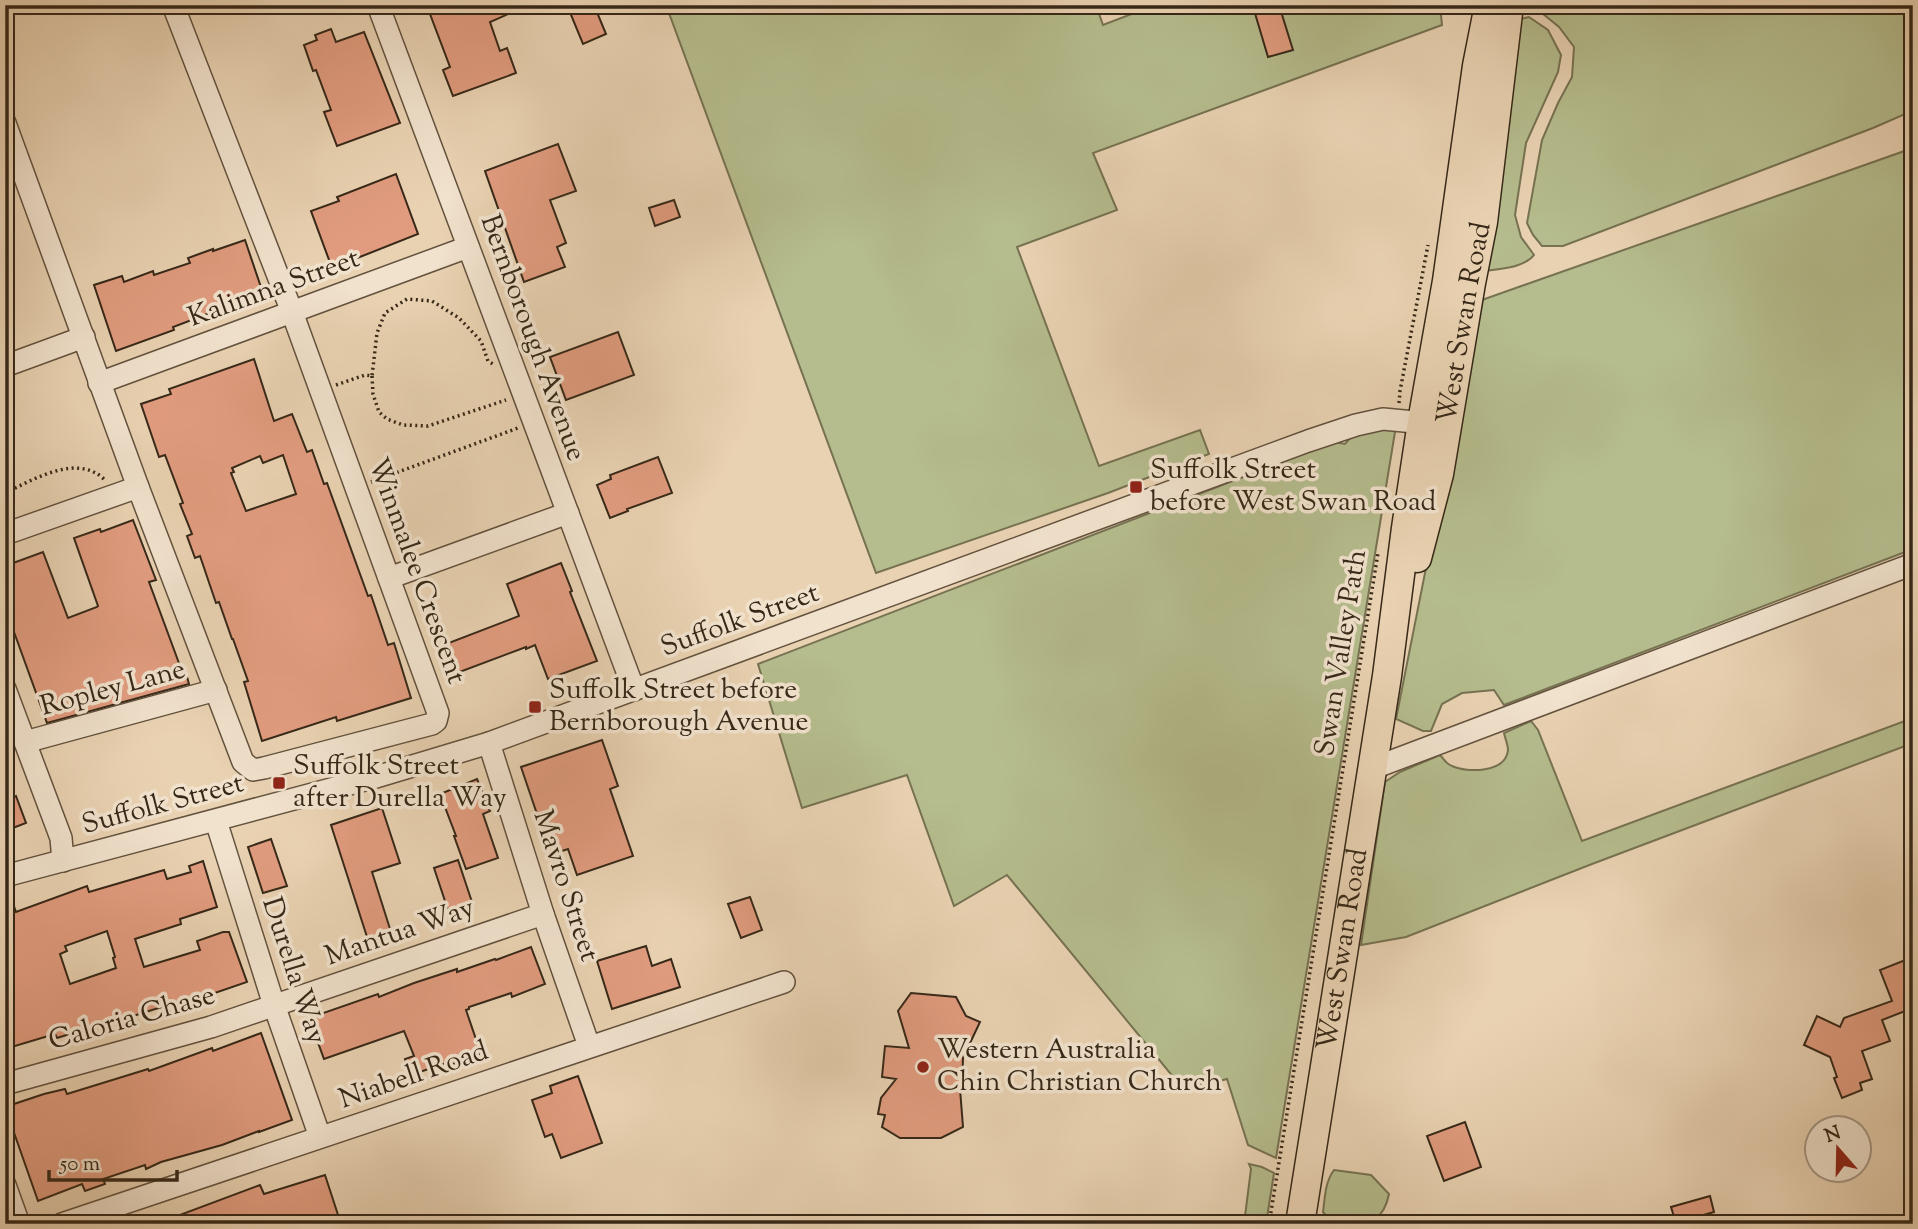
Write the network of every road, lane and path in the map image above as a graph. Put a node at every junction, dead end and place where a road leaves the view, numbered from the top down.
1 (173, 5) edge
2 (378, 5) edge
3 (1489, 5) edge
4 (1509, 5) edge
5 (5, 123) edge
6 (1429, 242) dead end
7 (468, 247) junction
8 (292, 312) junction
9 (84, 337) junction
10 (5, 366) edge
11 (496, 366) dead end
12 (372, 376) junction
13 (99, 383) junction
14 (334, 386) dead end
15 (513, 397) dead end
16 (1422, 422) junction
17 (530, 424) dead end
18 (369, 482) dead end
19 (109, 486) dead end
20 (138, 487) junction
21 (5, 493) edge
22 (568, 513) junction
23 (5, 534) edge
24 (1380, 545) dead end
25 (1913, 564) edge
26 (389, 578) junction
27 (5, 689) edge
28 (634, 690) junction
29 (216, 691) junction
30 (25, 742) junction
31 (489, 743) junction
32 (1371, 769) junction
33 (216, 821) junction
34 (63, 861) junction
35 (5, 876) edge
36 (543, 914) junction
37 (784, 982) dead end
38 (274, 1005) junction
39 (589, 1046) junction
40 (5, 1084) edge
41 (320, 1137) junction
42 (5, 1185) edge
43 (19, 1224) edge
44 (62, 1224) edge
45 (1269, 1224) edge
46 (1300, 1224) edge

1 - 8 street, Winmalee Crescent
2 - 7 street, Bernborough Avenue
3 - 16 main road, West Swan Road
4 - 16 main road, West Swan Road
5 - 9 street, Winmalee Crescent
6 - 16 path
7 - 8 street, Kalimna Street
7 - 22 street, Bernborough Avenue
8 - 13 street, Kalimna Street
8 - 26 street, Winmalee Crescent
9 - 10 street
9 - 13 street, Winmalee Crescent
11 - 12 path
12 - 14 path
12 - 15 path
13 - 20 street, Winmalee Crescent
16 - 28 street, Suffolk Street
16 - 32 main road, West Swan Road
17 - 18 path
19 - 21 path
20 - 23 street
20 - 29 street, Winmalee Crescent
22 - 26 street
22 - 28 street, Bernborough Avenue
24 - 45 path, Swan Valley Path
25 - 32 street
26 - 29 street, Winmalee Crescent
27 - 30 street
28 - 31 street, Suffolk Street
29 - 30 street, Ropley Lane
30 - 34 street
31 - 33 street, Suffolk Street
31 - 36 street, Mavro Street
32 - 46 main road, West Swan Road
33 - 34 street, Suffolk Street
33 - 38 street, Durella Way
34 - 35 street, Suffolk Street
36 - 38 street, Mantua Way
36 - 39 street, Mavro Street
37 - 39 street, Niabell Road
38 - 40 street, Caloria Chase
38 - 41 street, Durella Way
39 - 41 street, Niabell Road
41 - 44 street, Niabell Road
42 - 43 street

